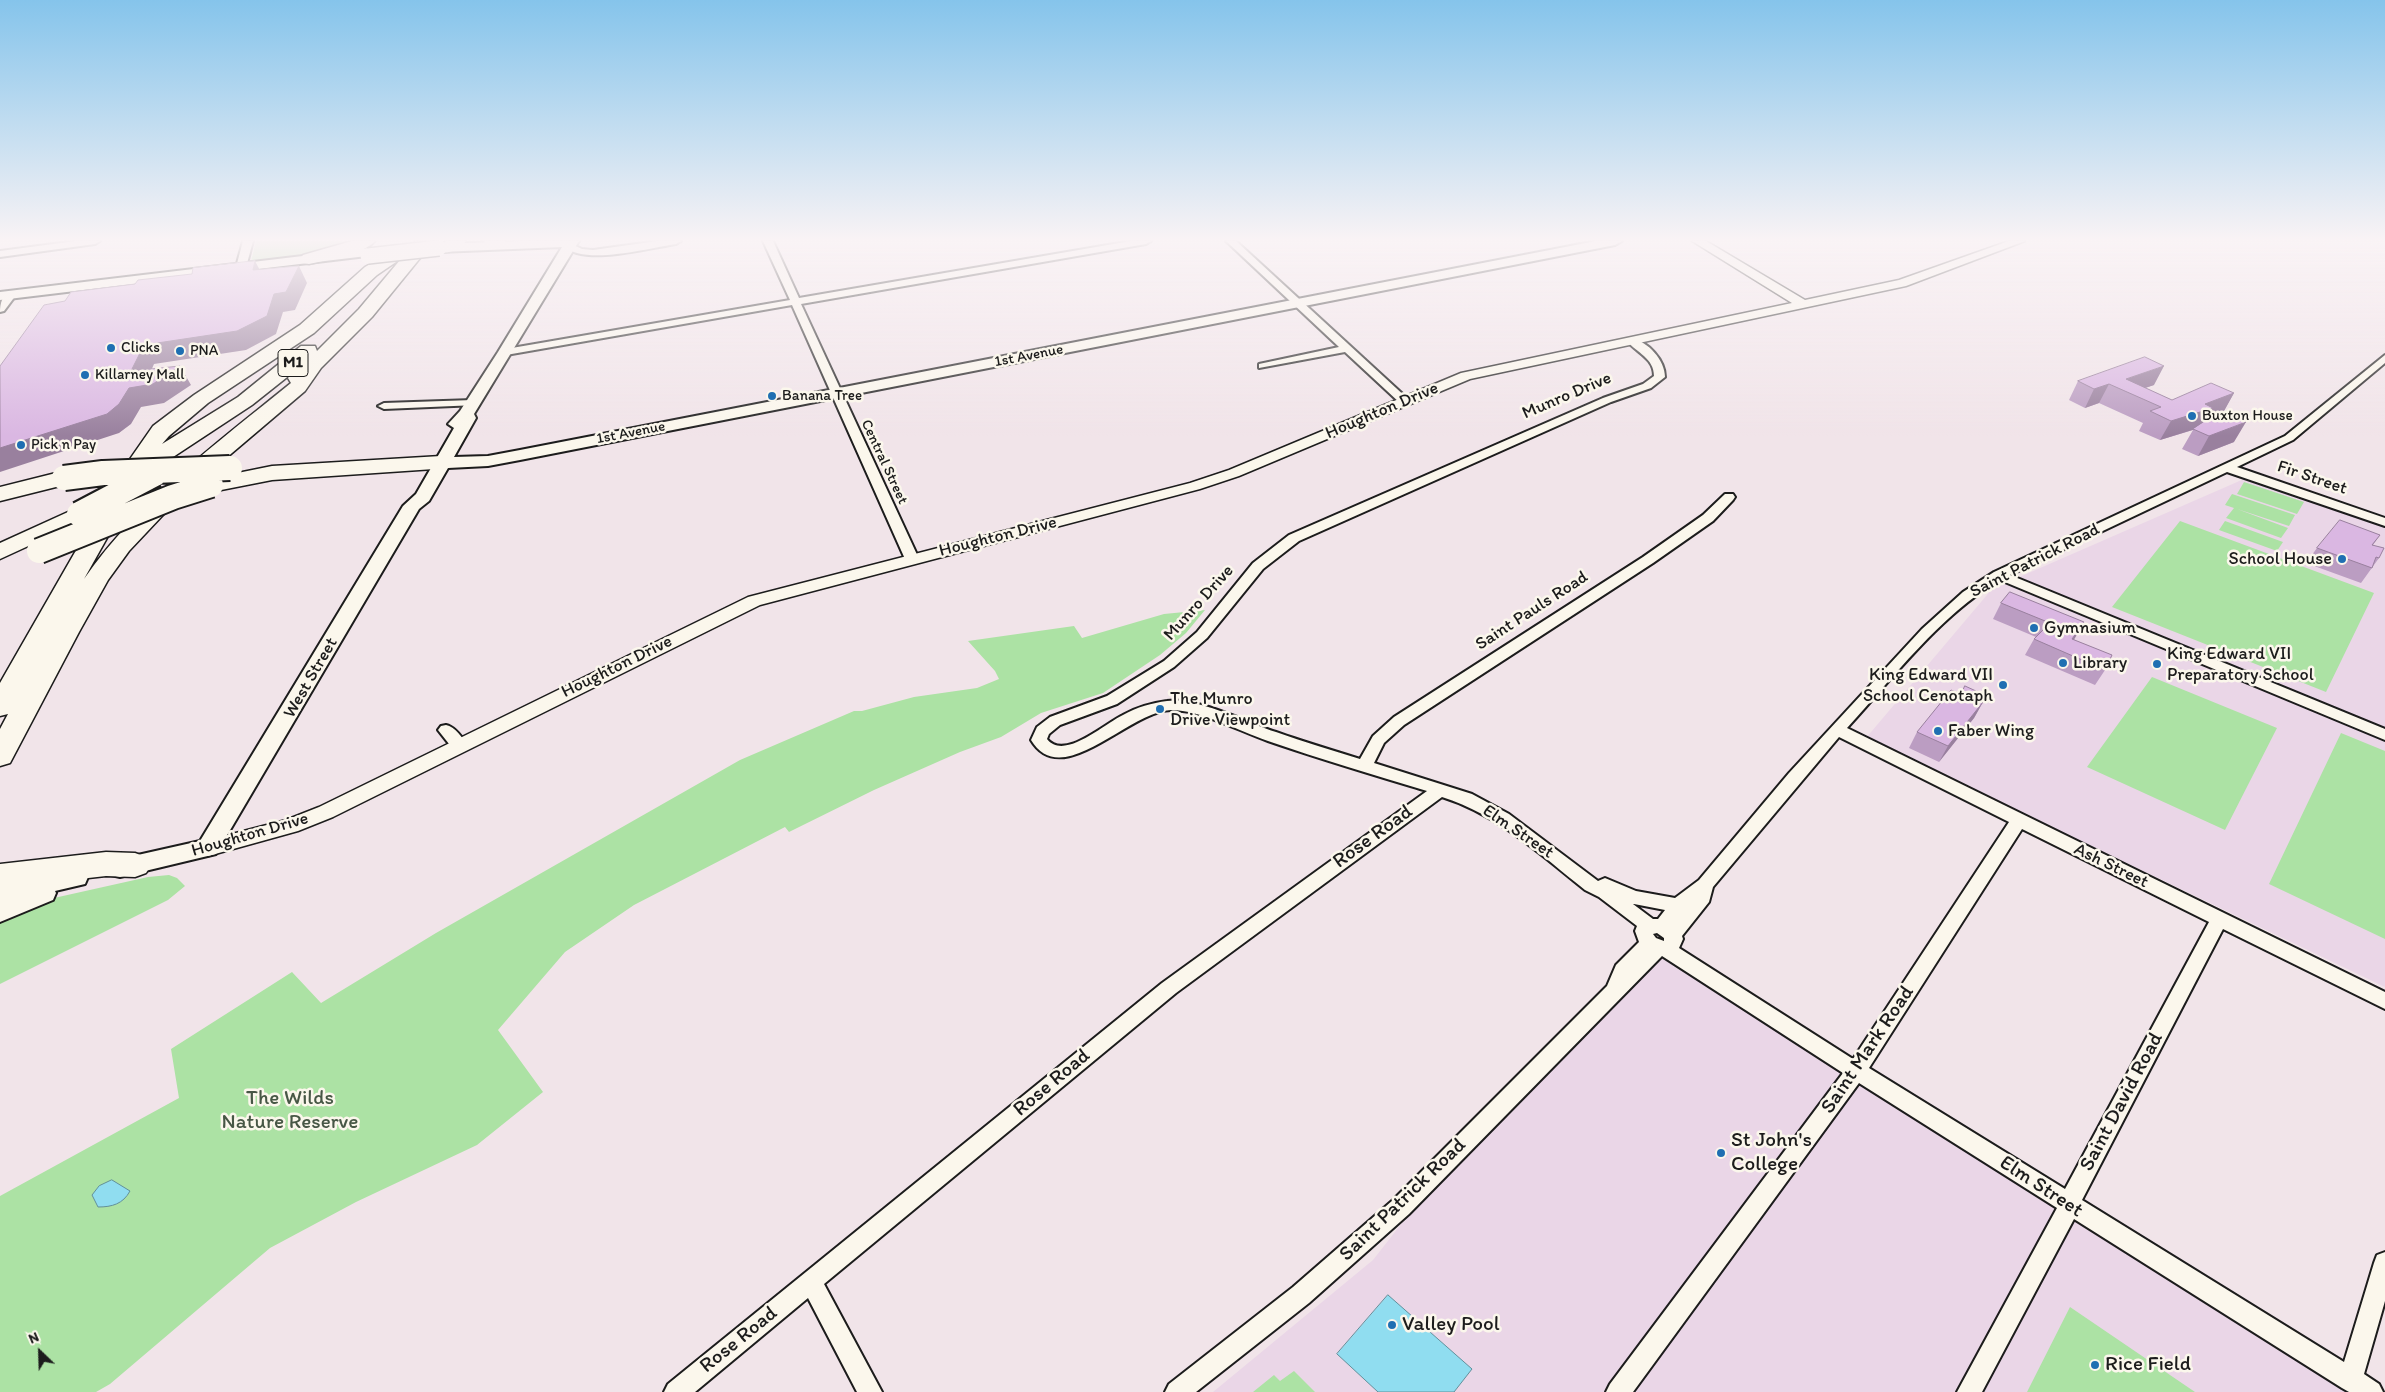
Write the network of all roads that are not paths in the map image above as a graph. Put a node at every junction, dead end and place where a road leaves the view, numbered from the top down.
1 (334, 306) edge
2 (349, 306) edge
3 (373, 306) edge
4 (533, 306) edge
5 (772, 306) edge
6 (797, 306) edge
7 (1284, 306) edge
8 (1302, 306) edge
9 (1781, 306) edge
10 (1801, 306) edge
11 (1776, 311) junction
12 (1632, 341) junction
13 (1346, 348) junction
14 (506, 352) junction
15 (2385, 358) edge
16 (312, 366) junction
17 (1263, 366) dead end
18 (837, 393) junction
19 (1404, 401) junction
20 (384, 406) dead end
21 (470, 408) junction
22 (165, 460) junction
23 (437, 461) junction
24 (2227, 468) junction
25 (0, 494) edge
26 (1729, 498) dead end
27 (75, 509) junction
28 (2385, 522) edge
29 (0, 538) edge
30 (0, 552) edge
31 (912, 559) junction
32 (0, 567) edge
33 (1999, 575) junction
34 (0, 707) edge
35 (1837, 730) junction
36 (2385, 735) edge
37 (0, 756) edge
38 (1365, 765) junction
39 (1440, 790) junction
40 (2019, 821) junction
41 (208, 848) junction
42 (136, 865) junction
43 (1568, 866) junction
44 (93, 874) junction
45 (0, 876) edge
46 (1705, 885) junction
47 (0, 892) edge
48 (1677, 905) junction
49 (0, 912) edge
50 (2220, 918) junction
51 (1659, 938) junction
52 (2385, 1001) edge
53 (1856, 1071) junction
54 (2069, 1205) junction
55 (2385, 1263) edge
56 (812, 1282) junction
57 (2350, 1380) junction
58 (676, 1392) edge
59 (870, 1392) edge
60 (1178, 1392) edge
61 (1618, 1392) edge
62 (1969, 1392) edge
63 (2371, 1392) edge

1 - 34 highway
2 - 22 highway, M1
3 - 16 highway, M1
4 - 14 main road, West Street
5 - 14 street
6 - 18 street, Central Street
7 - 18 main road, 1st Avenue
8 - 13 street
9 - 11 street
10 - 11 street, Houghton Drive
11 - 12 street, Houghton Drive
12 - 19 street, Houghton Drive
12 - 38 street, Munro Drive
13 - 17 street
13 - 19 street
14 - 21 main road, West Street
15 - 24 street, Saint Patrick Road
16 - 22 highway, M1
16 - 37 highway
18 - 23 main road, 1st Avenue
18 - 31 street, Central Street
19 - 31 street, Houghton Drive
20 - 21 street
21 - 23 main road, West Street
22 - 27 highway, M1, bridge
23 - 25 highway, bridge
23 - 32 highway, bridge
23 - 41 main road, West Street
24 - 28 street, Fir Street
24 - 33 street, Saint Patrick Road
26 - 38 street, Saint Pauls Road
27 - 29 highway, M1
27 - 30 highway, M1
31 - 41 street, Houghton Drive
33 - 35 street, Saint Patrick Road
33 - 36 street
35 - 40 street, Ash Street
35 - 46 street, Saint Patrick Road
38 - 39 street, Munro Drive
39 - 43 street, Elm Street
39 - 56 street, Rose Road
40 - 50 street, Ash Street
40 - 53 street, Saint Mark Road
41 - 42 main road, Houghton Drive
42 - 44 main road, Houghton Drive
42 - 45 highway
43 - 48 street
43 - 51 street, Elm Street
44 - 47 main road, Houghton Drive
44 - 49 main road
46 - 48 street, Saint Patrick Road
46 - 51 street, Saint Patrick Road
48 - 51 street, Saint Patrick Road
50 - 52 street, Ash Street
50 - 54 street, Saint David Road
51 - 53 street, Elm Street
51 - 60 street, Saint Patrick Road
53 - 54 street, Elm Street
53 - 61 street, Saint Mark Road
54 - 57 street, Elm Street
54 - 62 street, Saint David Road
55 - 57 street
56 - 58 street, Rose Road
56 - 59 street
57 - 63 street, Elm Street

